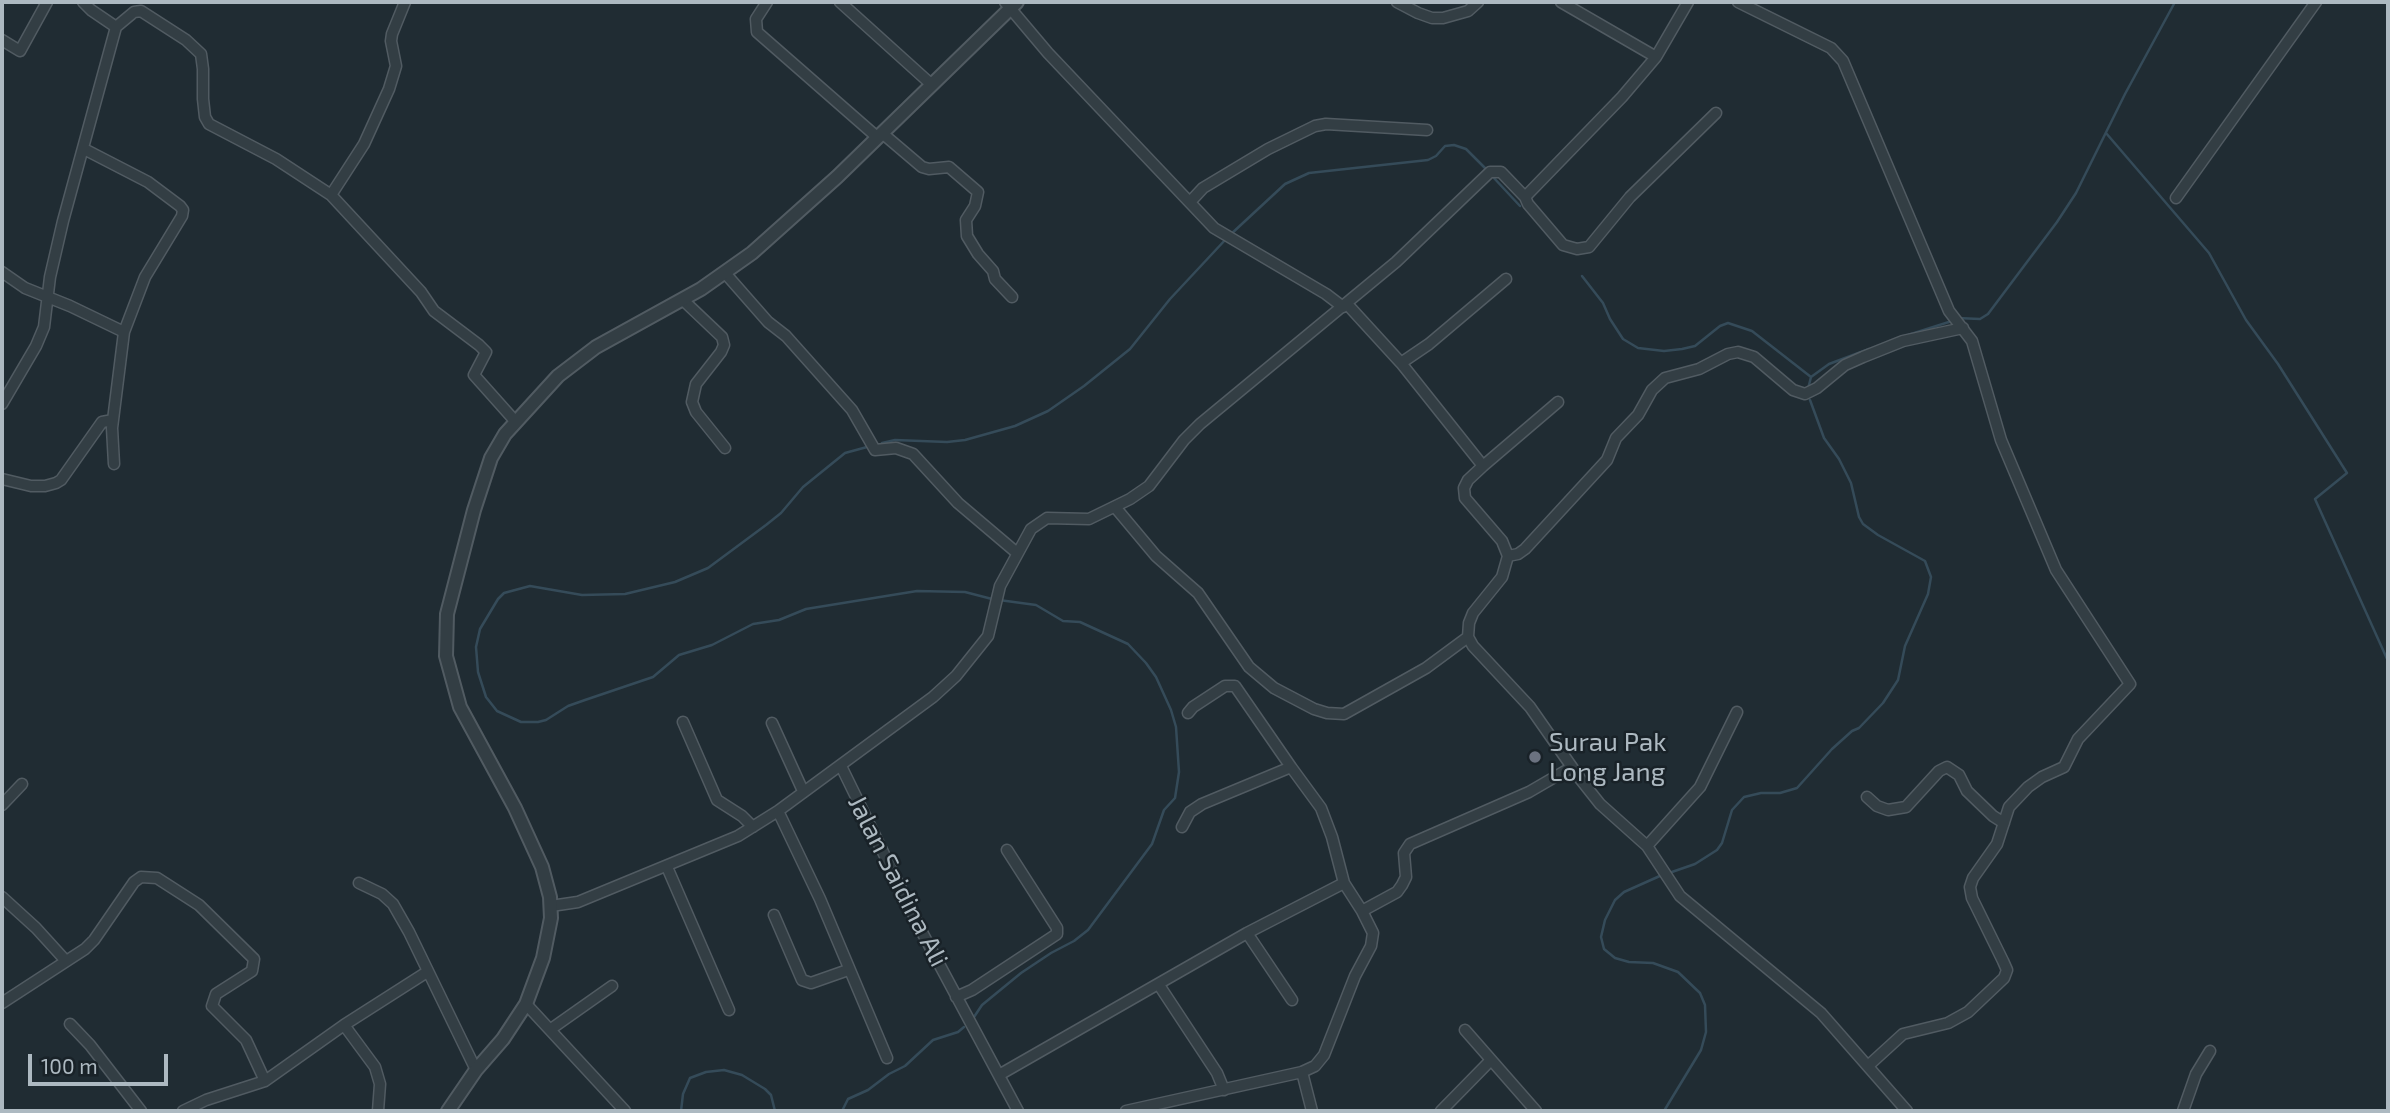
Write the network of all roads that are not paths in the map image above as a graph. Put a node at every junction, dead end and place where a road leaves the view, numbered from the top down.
1 (47, 2) edge
2 (83, 2) edge
3 (405, 2) edge
4 (767, 2) edge
5 (840, 2) edge
6 (1397, 2) edge
7 (1478, 2) edge
8 (1561, 2) edge
9 (1688, 2) edge
10 (1738, 2) edge
11 (2316, 2) edge
12 (1011, 4) edge
13 (116, 27) junction
14 (2, 40) edge
15 (1656, 57) junction
16 (932, 85) junction
17 (1716, 113) dead end
18 (1427, 130) dead end
19 (879, 135) junction
20 (84, 149) junction
21 (331, 195) junction
22 (1525, 197) junction
23 (2176, 198) dead end
24 (1190, 202) junction
25 (2, 273) edge
26 (725, 274) junction
27 (1506, 279) dead end
28 (1012, 297) dead end
29 (48, 298) junction
30 (682, 299) junction
31 (1345, 305) junction
32 (1960, 325) junction
33 (124, 332) junction
34 (1401, 363) junction
35 (1558, 402) dead end
36 (2, 404) edge
37 (113, 420) junction
38 (515, 421) junction
39 (725, 448) dead end
40 (114, 464) dead end
41 (1483, 466) junction
42 (2, 479) edge
43 (1115, 507) junction
44 (1017, 553) junction
45 (1508, 556) junction
46 (1468, 637) junction
47 (1737, 712) dead end
48 (1188, 713) dead end
49 (683, 722) dead end
50 (772, 723) dead end
51 (841, 766) junction
52 (1291, 767) junction
53 (1572, 767) junction
54 (22, 784) dead end
55 (803, 791) junction
56 (1867, 797) dead end
57 (2, 804) edge
58 (778, 811) junction
59 (2004, 823) junction
60 (752, 827) junction
61 (1182, 827) dead end
62 (1647, 846) junction
63 (1007, 850) dead end
64 (667, 867) junction
65 (359, 883) dead end
66 (1344, 883) junction
67 (2, 898) edge
68 (551, 906) junction
69 (1362, 911) junction
70 (774, 915) dead end
71 (1247, 933) junction
72 (66, 961) junction
73 (848, 970) junction
74 (427, 972) junction
75 (1159, 985) junction
76 (612, 986) dead end
77 (957, 997) junction
78 (1292, 1000) dead end
79 (2, 1003) edge
80 (526, 1003) junction
81 (729, 1010) dead end
82 (70, 1024) dead end
83 (344, 1025) junction
84 (551, 1029) junction
85 (1465, 1030) dead end
86 (2210, 1052) dead end
87 (887, 1058) dead end
88 (1491, 1060) junction
89 (1869, 1065) junction
90 (476, 1070) junction
91 (1302, 1072) junction
92 (999, 1075) junction
93 (265, 1081) junction
94 (1224, 1090) junction
95 (141, 1111) edge
96 (183, 1111) edge
97 (378, 1111) edge
98 (448, 1111) edge
99 (625, 1111) edge
100 (1018, 1111) edge
101 (1126, 1111) edge
102 (1312, 1111) edge
103 (1441, 1111) edge
104 (1536, 1111) edge
105 (1907, 1111) edge
106 (2183, 1111) edge

1 - 14 street
2 - 13 street
3 - 21 street
4 - 19 street
5 - 16 street
6 - 7 street
8 - 15 street
9 - 15 street
10 - 32 street
11 - 23 street
12 - 16 street
12 - 24 street
13 - 20 street
13 - 21 street
15 - 22 street
16 - 19 street
17 - 22 street
18 - 24 street
19 - 26 street
19 - 28 street
20 - 29 street
20 - 33 street
21 - 38 street
22 - 31 street
24 - 31 street
25 - 29 street
26 - 30 street
26 - 44 street
27 - 34 street
29 - 33 street
29 - 36 street
30 - 38 street
30 - 39 street
31 - 34 street
31 - 43 street
32 - 45 street
32 - 59 street
33 - 37 street
34 - 41 street
35 - 41 street
37 - 40 street
37 - 42 street
38 - 68 street
41 - 45 street
43 - 44 street
43 - 46 street
44 - 51 street
45 - 46 street
46 - 53 street
47 - 62 street
48 - 52 street
49 - 60 street
50 - 55 street
51 - 55 street
51 - 77 street, Jalan Saidina Ali
52 - 61 street
52 - 66 street
53 - 62 street
53 - 69 street
54 - 57 street
55 - 58 street
56 - 59 street
58 - 60 street
58 - 73 street
59 - 89 street
60 - 64 street
62 - 89 street
63 - 77 street
64 - 68 street
64 - 81 street
65 - 74 street
66 - 69 street
66 - 71 street
67 - 72 street
68 - 80 street
69 - 91 street
70 - 73 street
71 - 75 street
71 - 78 street
72 - 79 street
72 - 93 street
73 - 87 street
74 - 83 street
74 - 90 street
75 - 92 street
75 - 94 street
76 - 84 street
77 - 92 street, Jalan Saidina Ali
80 - 84 street
80 - 90 street
82 - 95 street
83 - 93 street
83 - 97 street
84 - 99 street
85 - 88 street
86 - 106 street
88 - 103 street
88 - 104 street
89 - 105 street
90 - 98 street
91 - 94 street
91 - 102 street
92 - 100 street, Jalan Saidina Ali
93 - 96 street
94 - 101 street

